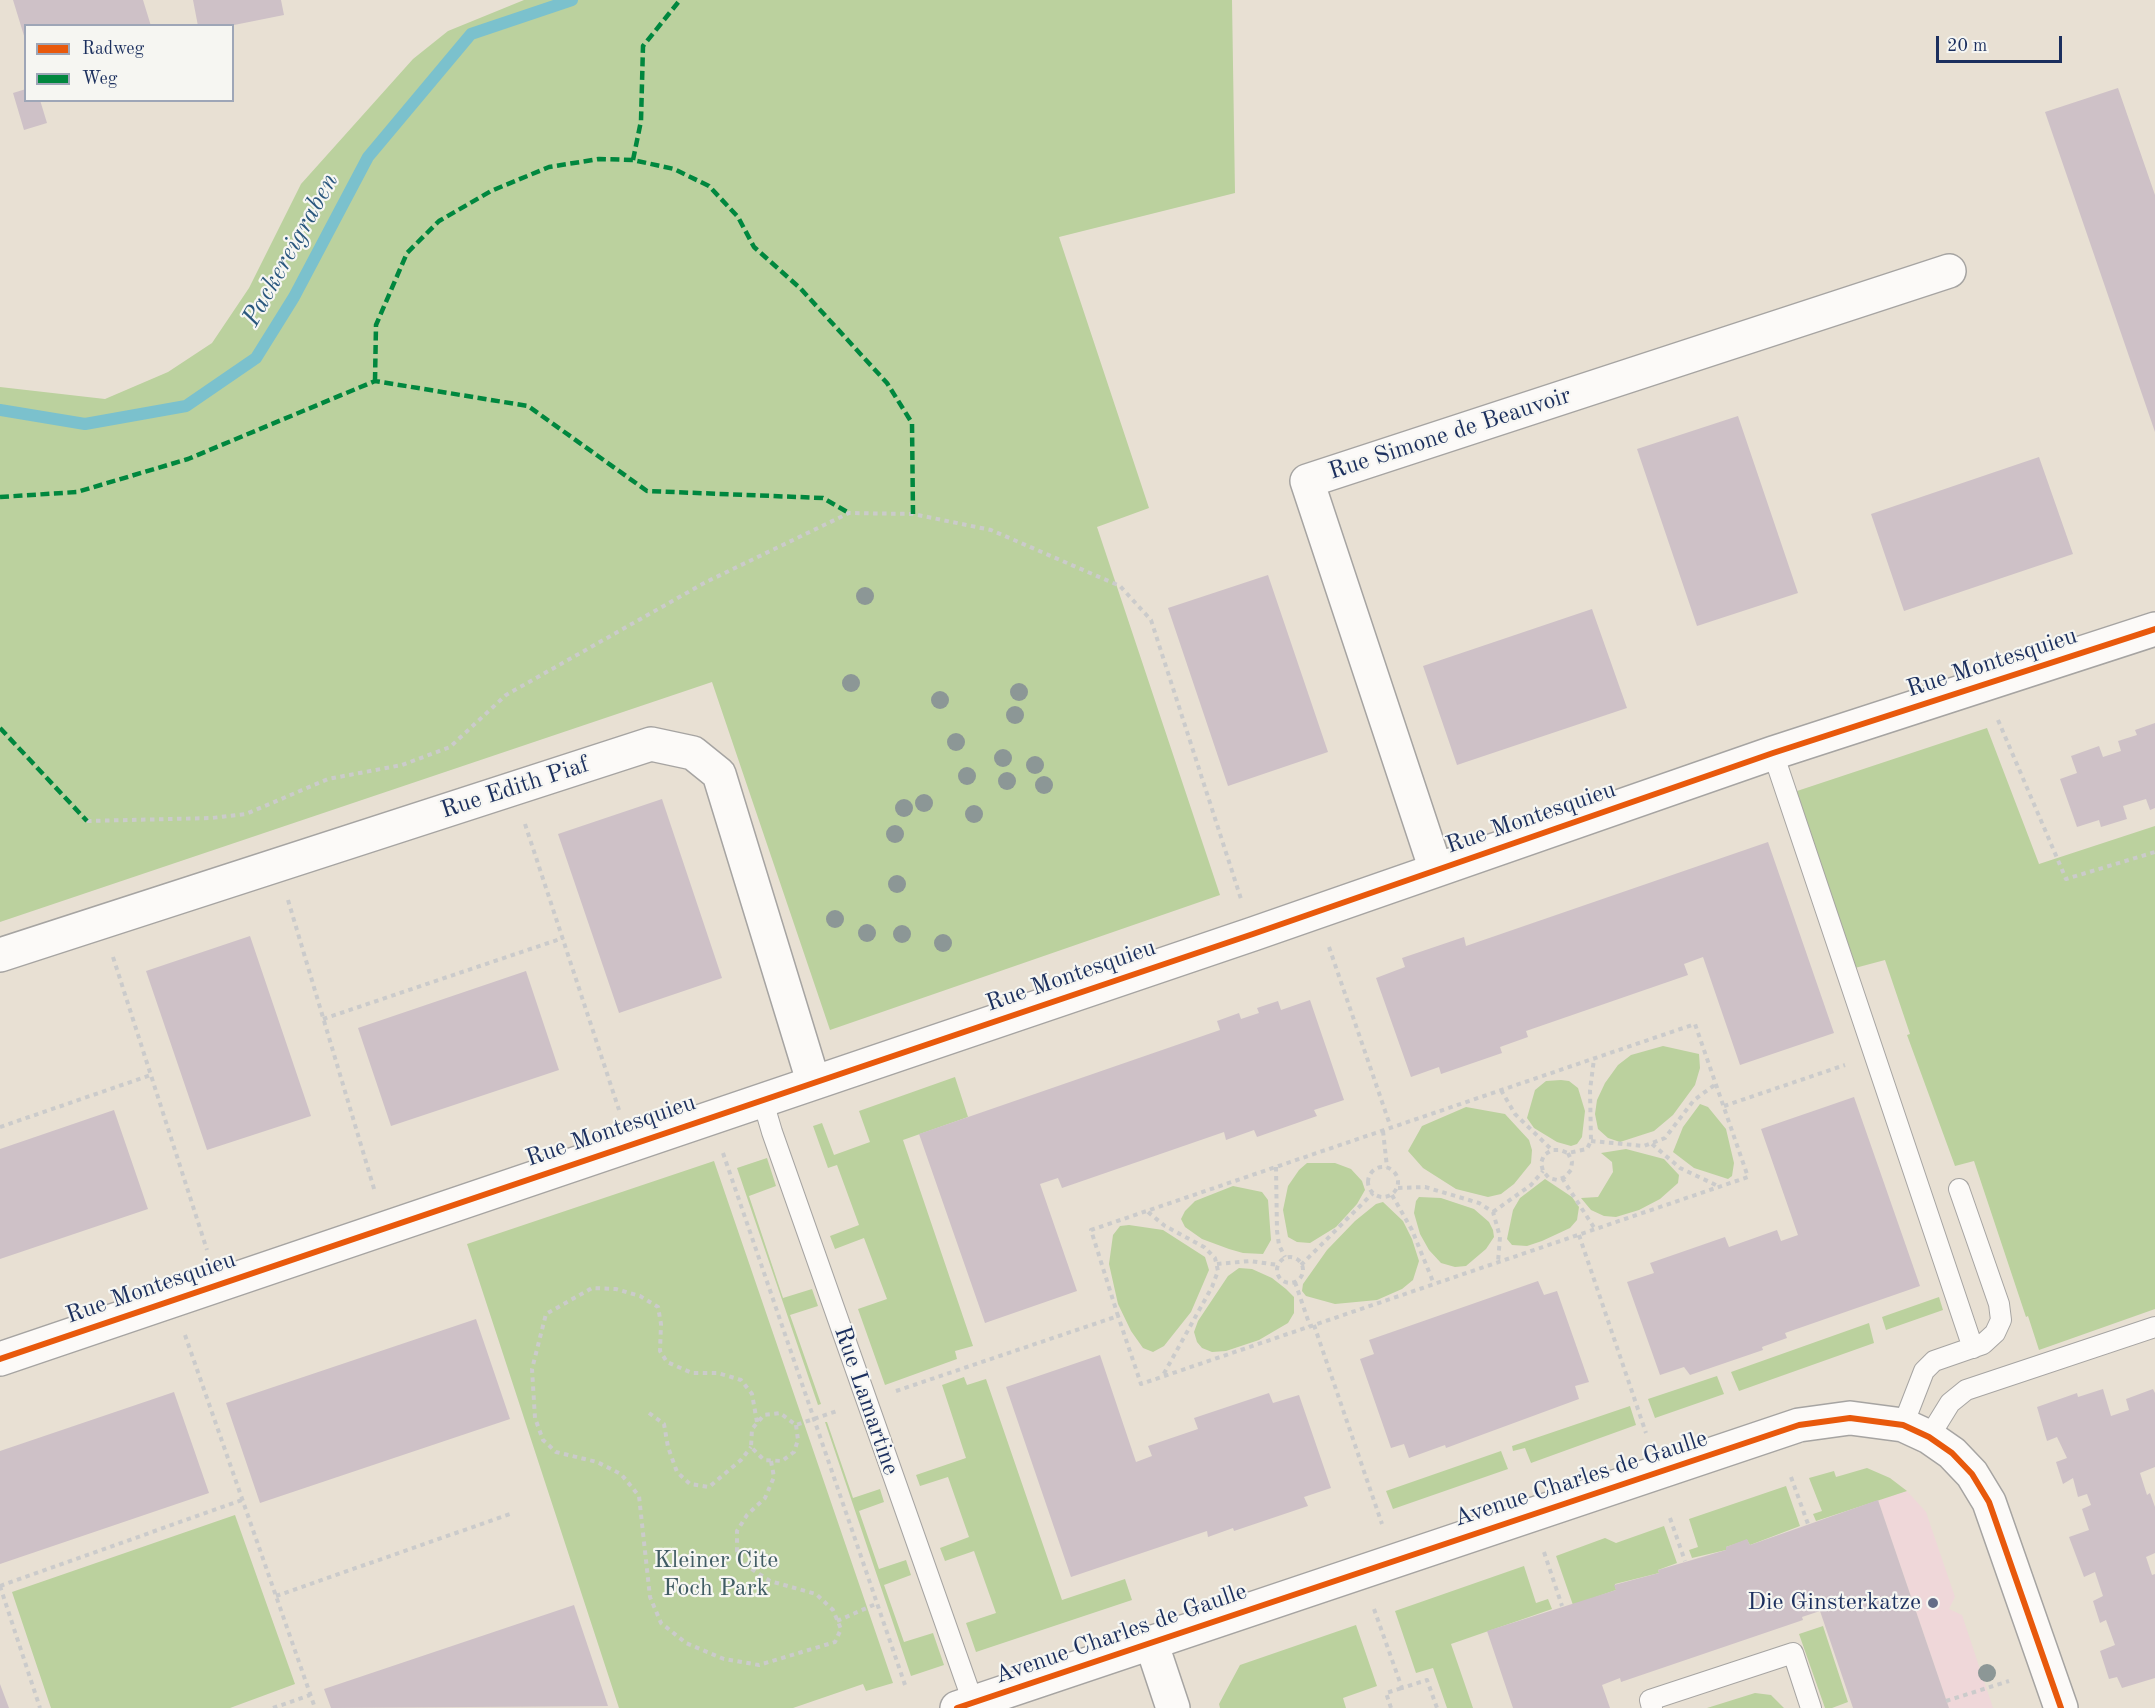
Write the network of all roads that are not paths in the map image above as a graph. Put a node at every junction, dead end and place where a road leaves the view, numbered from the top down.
1 (1949, 271) dead end
2 (2155, 629) edge
3 (1773, 753) junction
4 (1436, 870) junction
5 (0, 955) edge
6 (813, 1082) junction
7 (762, 1098) junction
8 (1959, 1189) dead end
9 (2155, 1327) edge
10 (1973, 1347) junction
11 (0, 1359) edge
12 (1916, 1431) junction
13 (1151, 1642) junction
14 (965, 1705) edge
15 (1173, 1708) edge
16 (1652, 1708) edge
17 (1811, 1708) edge
18 (2061, 1708) edge

1 - 4 street, Rue Simone de Beauvoir
2 - 3 street, Rue Montesquieu
3 - 4 street, Rue Montesquieu
3 - 10 lane
4 - 6 street, Rue Montesquieu
5 - 6 street, Rue Edith Piaf
6 - 7 street, Rue Montesquieu
7 - 11 street, Rue Montesquieu
7 - 14 lane, Rue Lamartine
8 - 10 lane
9 - 12 lane
10 - 12 lane
12 - 13 street, Avenue Charles de Gaulle
12 - 18 street, Avenue Charles de Gaulle
13 - 14 street, Avenue Charles de Gaulle
13 - 15 street
16 - 17 lane

